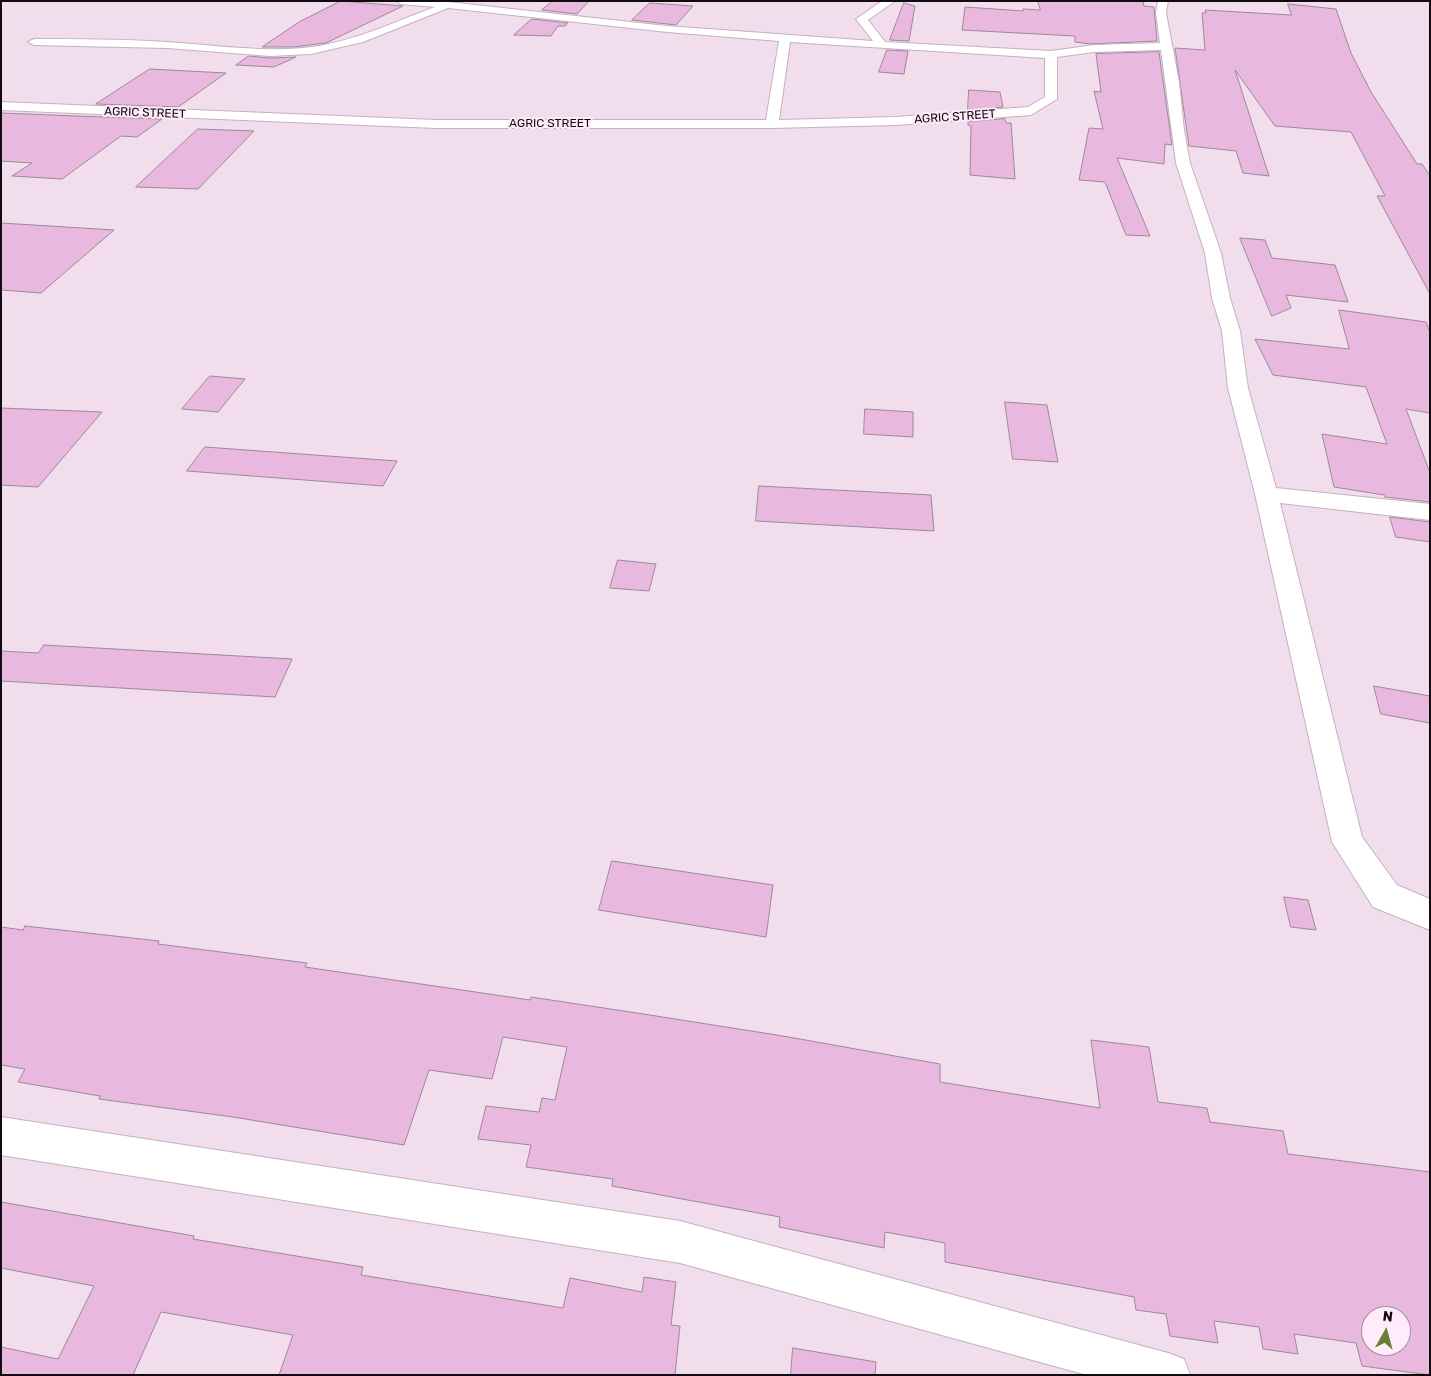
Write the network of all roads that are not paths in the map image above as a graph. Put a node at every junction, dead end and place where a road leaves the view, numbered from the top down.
1 (401, 1) edge
2 (890, 1) edge
3 (1163, 1) edge
4 (455, 3) edge
5 (785, 37) junction
6 (34, 42) dead end
7 (882, 45) junction
8 (1167, 46) junction
9 (1051, 55) junction
10 (1, 106) edge
11 (772, 124) junction
12 (1266, 494) junction
13 (1430, 512) edge
14 (1430, 915) edge
15 (1, 1136) edge
16 (1168, 1375) edge

1 - 4 street
2 - 7 street
3 - 8 street
4 - 5 street
4 - 6 street
5 - 7 street
5 - 11 street
7 - 9 street
8 - 9 street
8 - 12 street
9 - 11 street, AGRIC STREET
10 - 11 street, AGRIC STREET
12 - 13 street
12 - 14 street
15 - 16 street

